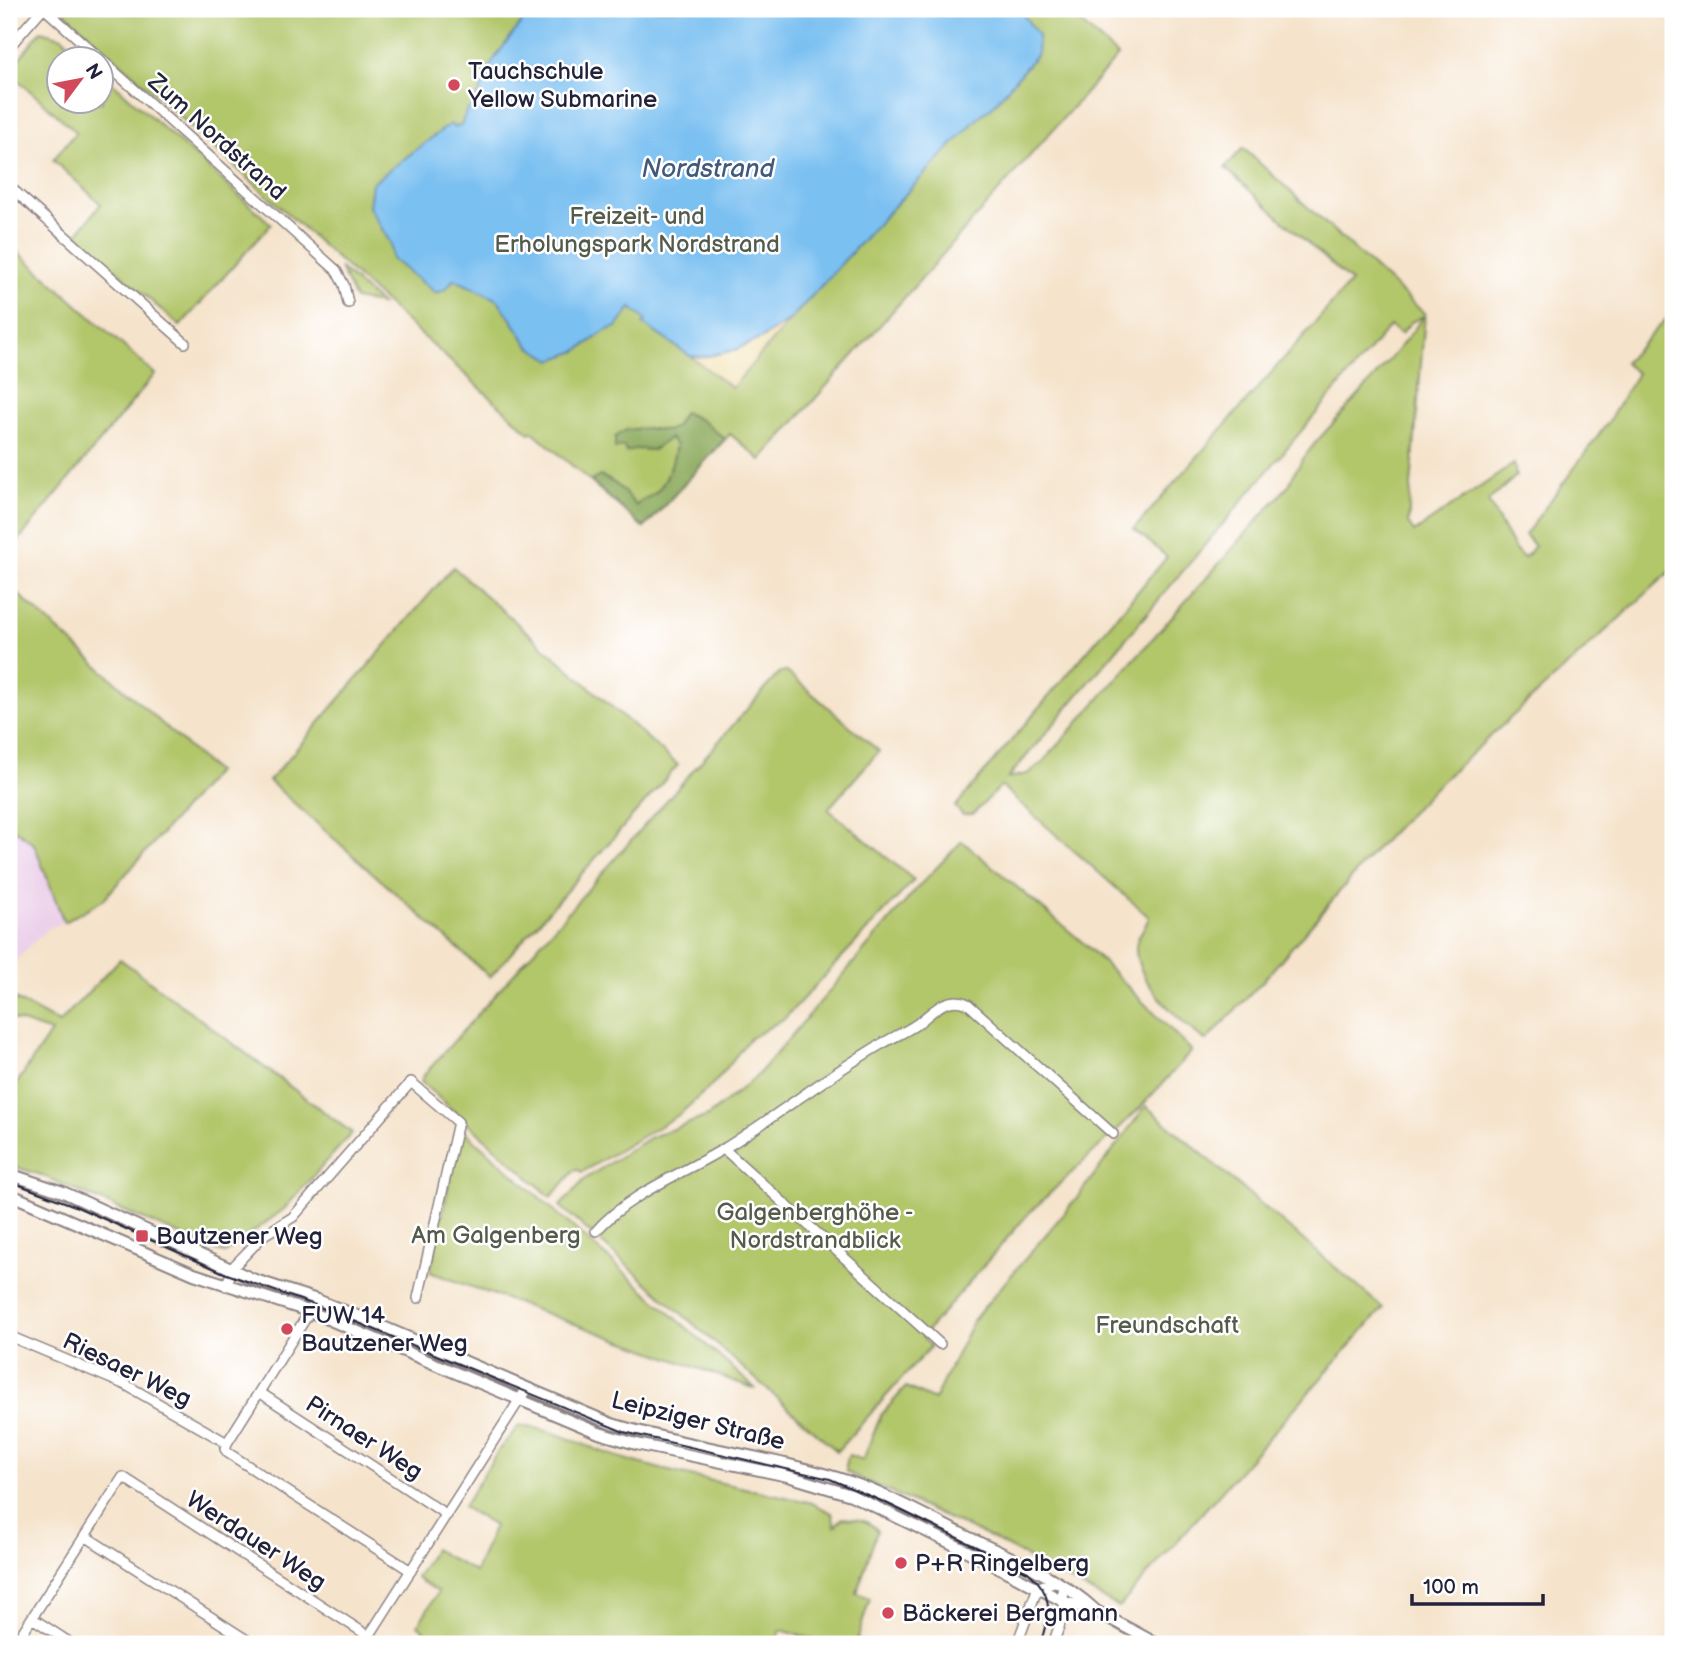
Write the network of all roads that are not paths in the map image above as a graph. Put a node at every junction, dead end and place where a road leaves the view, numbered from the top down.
1 (44, 9) edge
2 (9, 47) edge
3 (9, 186) edge
4 (348, 303) dead end
5 (185, 343) dead end
6 (1113, 1134) dead end
7 (724, 1149) junction
8 (9, 1174) edge
9 (9, 1194) edge
10 (596, 1231) dead end
11 (232, 1270) junction
12 (226, 1286) junction
13 (418, 1298) dead end
14 (317, 1300) junction
15 (311, 1312) junction
16 (9, 1336) edge
17 (940, 1344) dead end
18 (259, 1392) junction
19 (524, 1394) junction
20 (226, 1446) junction
21 (445, 1518) junction
22 (85, 1536) junction
23 (411, 1571) junction
24 (1058, 1584) junction
25 (1038, 1587) junction
26 (1065, 1602) junction
27 (1096, 1611) junction
28 (32, 1618) junction
29 (367, 1640) edge
30 (15, 1644) edge
31 (72, 1644) edge
32 (253, 1644) edge
33 (381, 1644) edge
34 (1017, 1644) edge
35 (1053, 1644) edge
36 (1157, 1644) edge

1 - 2 street
1 - 4 street, Zum Nordstrand
3 - 5 street
6 - 7 street
7 - 10 street
7 - 17 street
8 - 11 main road, Leipziger Straße
9 - 12 main road, Leipziger Straße
11 - 12 street
11 - 13 street
11 - 14 main road, Leipziger Straße
12 - 15 main road, Leipziger Straße
14 - 15 street
14 - 19 main road, Leipziger Straße
15 - 18 street
15 - 19 main road, Leipziger Straße
16 - 20 street, Riesaer Weg
18 - 20 street
18 - 21 street, Pirnaer Weg
19 - 21 street
19 - 24 main road, Leipziger Straße
19 - 25 main road, Leipziger Straße
20 - 23 street, Riesaer Weg
21 - 23 street
22 - 28 street
22 - 29 street, Werdauer Weg
22 - 32 street
23 - 29 street
24 - 25 street
24 - 26 street
24 - 27 main road, Leipziger Straße
25 - 26 main road, Leipziger Straße
25 - 34 street
26 - 27 main road, Leipziger Straße
26 - 35 street
27 - 36 main road, Leipziger Straße
28 - 30 street
28 - 31 street
29 - 33 street, Werdauer Weg

